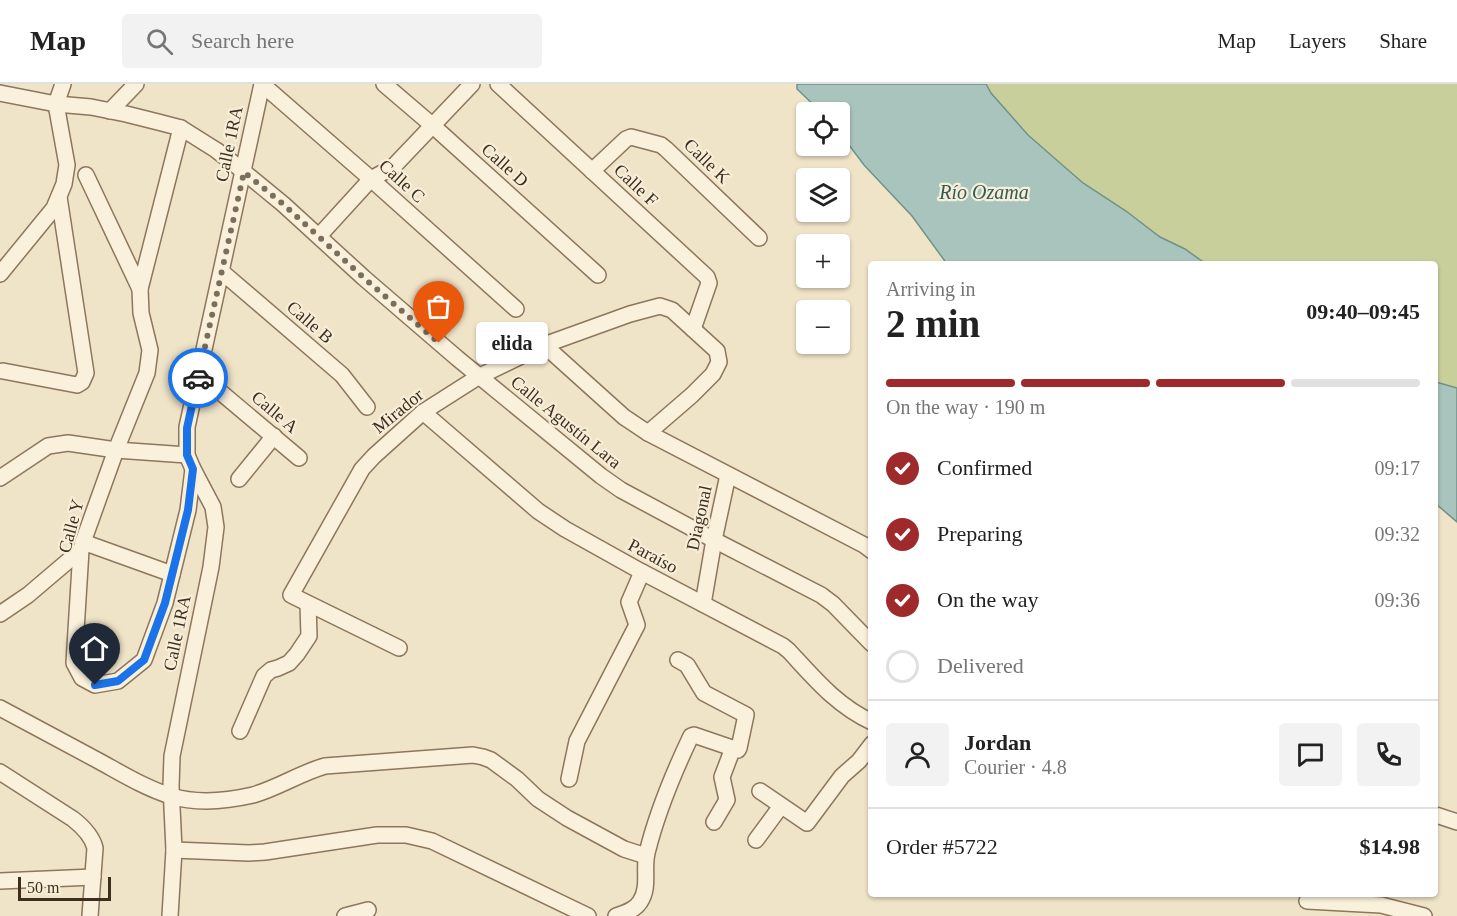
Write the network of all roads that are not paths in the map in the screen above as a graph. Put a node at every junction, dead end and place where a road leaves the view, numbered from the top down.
1 (63, 84) edge
2 (136, 84) edge
3 (262, 84) edge
4 (384, 84) edge
5 (471, 84) edge
6 (498, 84) edge
7 (0, 93) edge
8 (56, 104) junction
9 (110, 111) junction
10 (432, 125) junction
11 (181, 128) junction
12 (592, 171) junction
13 (244, 172) junction
14 (86, 175) dead end
15 (371, 179) junction
16 (59, 197) junction
17 (319, 236) junction
18 (759, 238) dead end
19 (222, 272) junction
20 (0, 274) edge
21 (598, 275) dead end
22 (140, 289) junction
23 (516, 309) dead end
24 (693, 329) junction
25 (544, 345) junction
26 (3, 371) dead end
27 (199, 374) junction
28 (478, 377) junction
29 (367, 407) dead end
30 (423, 412) junction
31 (648, 433) junction
32 (274, 436) junction
33 (116, 450) junction
34 (299, 458) dead end
35 (190, 462) junction
36 (728, 475) junction
37 (0, 478) edge
38 (239, 479) dead end
39 (714, 540) junction
40 (82, 546) junction
41 (868, 548) edge
42 (642, 572) junction
43 (172, 574) junction
44 (308, 604) junction
45 (703, 604) junction
46 (0, 614) edge
47 (868, 640) edge
48 (399, 648) dead end
49 (678, 660) dead end
50 (0, 708) edge
51 (868, 720) edge
52 (240, 731) dead end
53 (732, 748) junction
54 (868, 749) edge
55 (0, 772) edge
56 (569, 779) dead end
57 (760, 791) dead end
58 (171, 796) junction
59 (781, 806) junction
60 (1438, 816) edge
61 (714, 822) dead end
62 (1457, 822) edge
63 (756, 840) dead end
64 (174, 850) junction
65 (646, 856) junction
66 (93, 877) junction
67 (0, 881) edge
68 (1382, 900) edge
69 (1307, 901) dead end
70 (368, 910) dead end
71 (90, 916) edge
72 (170, 916) edge
73 (345, 916) edge
74 (588, 916) edge
75 (616, 916) edge
76 (1424, 916) edge

1 - 8 street
2 - 9 street
3 - 13 street, Calle 1RA
3 - 15 street, Calle C
4 - 10 street, Calle D
5 - 10 street
6 - 12 street, Calle F
7 - 8 street, Calle Agustín Lara
8 - 9 street, Calle Agustín Lara
8 - 16 street
9 - 11 street, Calle Agustín Lara
10 - 15 street
10 - 21 street, Calle D
11 - 13 street, Calle Agustín Lara
11 - 22 street, Calle Y
12 - 18 street, Calle K
12 - 24 street, Calle F
13 - 17 street, Calle Agustín Lara
13 - 19 street, Calle 1RA
14 - 22 street
15 - 17 street
15 - 23 street, Calle C
16 - 20 street
16 - 26 street
17 - 28 street, Calle Agustín Lara
19 - 27 street, Calle 1RA
19 - 29 street, Calle B
22 - 33 street, Calle Y
24 - 25 street, Mirador
24 - 31 street, Mirador
25 - 28 street, Mirador
25 - 31 street
27 - 32 street, Calle A
27 - 35 street, Calle 1RA
28 - 30 street, Mirador
28 - 39 street, Calle Agustín Lara
30 - 42 street, Paraíso
30 - 44 street, Mirador
31 - 36 street
32 - 34 street, Calle A
32 - 38 street
33 - 35 street
33 - 37 street
33 - 40 street, Calle Y
35 - 43 street, Calle Y
35 - 58 street, Calle 1RA
36 - 39 street, Diagonal
36 - 41 street
39 - 45 street, Diagonal
39 - 47 street, Calle Agustín Lara
40 - 43 street
40 - 43 street, Calle Y
40 - 46 street
42 - 45 street, Paraíso
42 - 56 street
44 - 48 street
44 - 52 street
45 - 51 street, Paraíso
49 - 53 street
50 - 58 street
53 - 61 street
53 - 65 street
54 - 59 street
55 - 66 street
57 - 59 street
58 - 64 street, Calle 1RA
58 - 65 street
59 - 63 street
60 - 62 street
64 - 72 street, Calle 1RA
64 - 74 street
65 - 75 street
66 - 67 street
66 - 71 street
68 - 69 street
68 - 76 street
70 - 73 street

